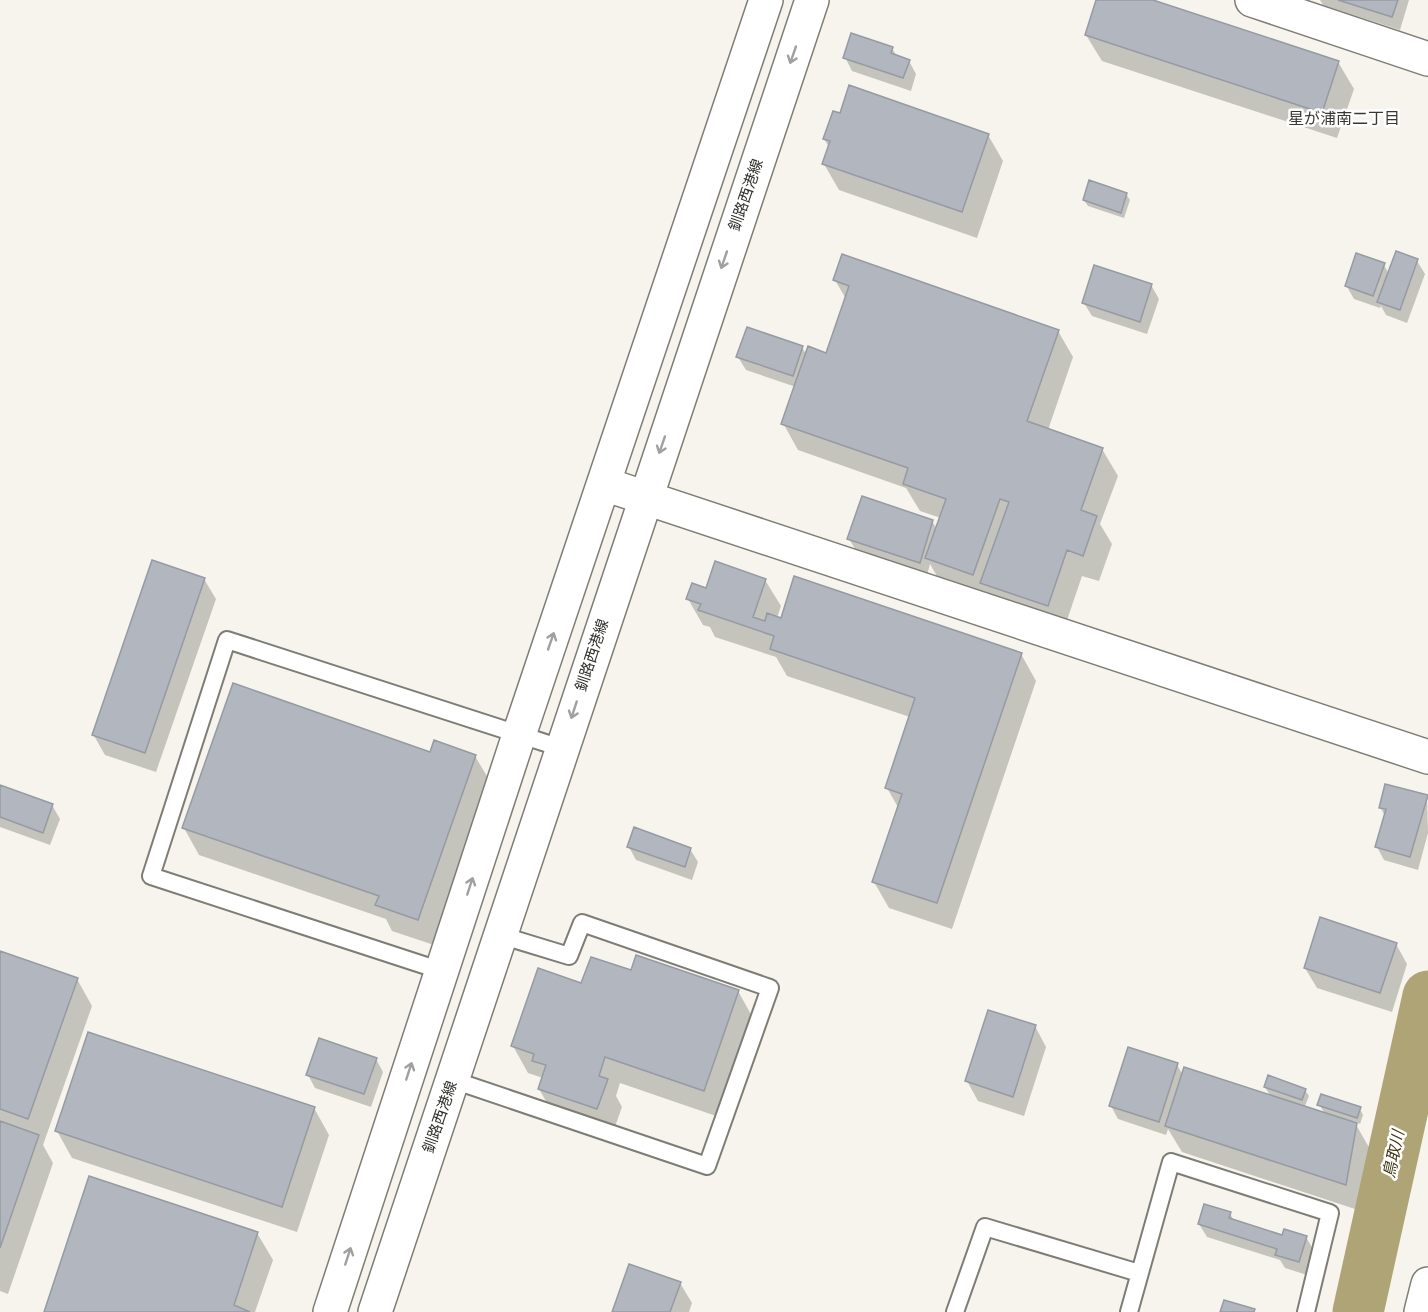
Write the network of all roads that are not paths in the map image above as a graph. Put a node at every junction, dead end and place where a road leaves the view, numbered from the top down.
1 (766, 0) edge
2 (812, 0) edge
3 (1252, 0) edge
4 (1428, 59) edge
5 (604, 484) junction
6 (644, 497) junction
7 (519, 735) junction
8 (561, 748) junction
9 (1428, 758) edge
10 (500, 935) junction
11 (442, 971) junction
12 (453, 1080) junction
13 (1140, 1273) junction
14 (1428, 1284) edge
15 (330, 1312) edge
16 (375, 1312) edge
17 (955, 1312) edge
18 (1129, 1312) edge
19 (1306, 1312) edge
20 (1421, 1312) edge

1 - 5 main road
2 -> 6 main road, 釧路西港線
3 - 4 main road
5 - 6 main road
7 -> 5 main road
6 -> 8 main road, 釧路西港線
6 - 9 main road
7 - 8 lane
11 -> 7 main road
7 - 11 lane
8 - 10 main road, 釧路西港線
10 - 12 main road, 釧路西港線
10 - 12 lane
15 -> 11 main road
12 - 16 main road, 釧路西港線
13 - 17 lane
13 - 18 lane
13 - 19 lane
14 - 20 main road

